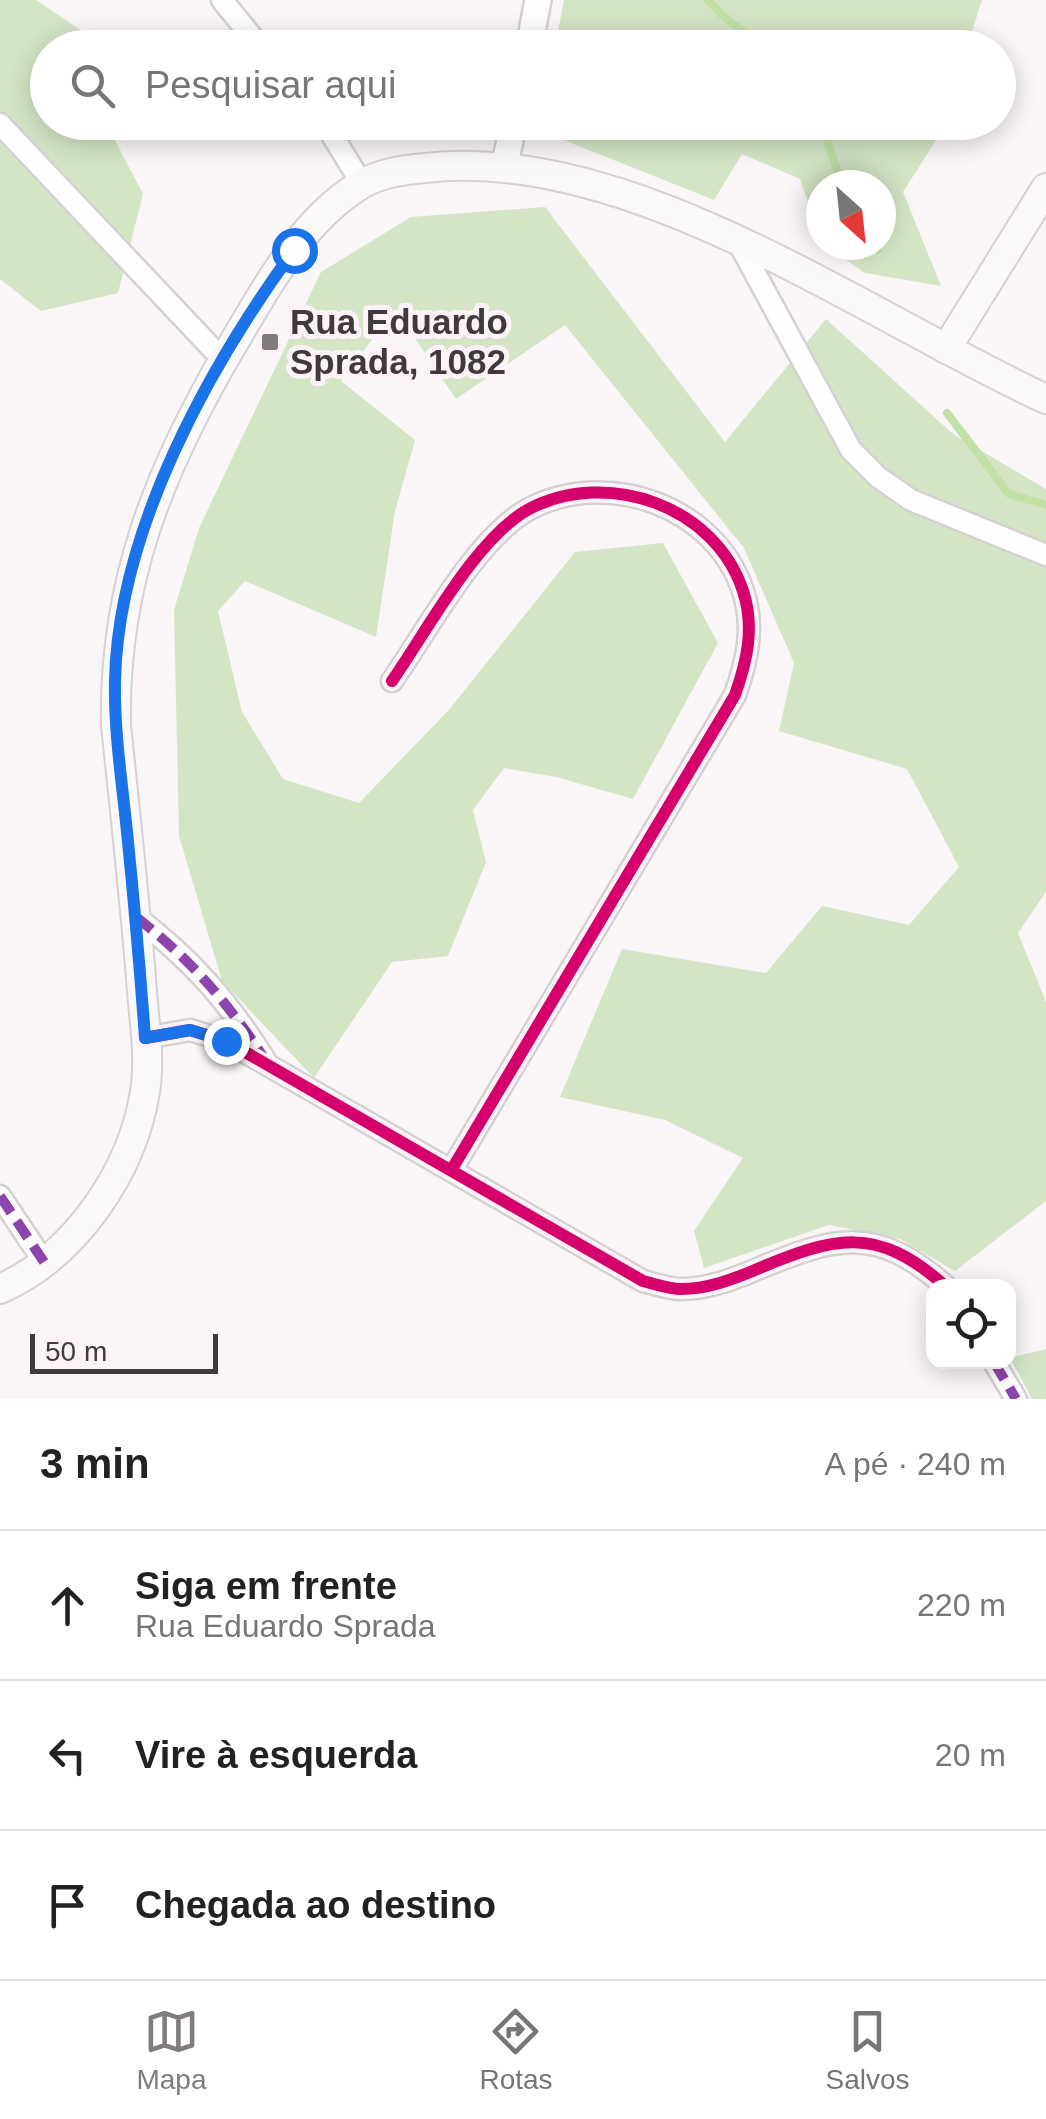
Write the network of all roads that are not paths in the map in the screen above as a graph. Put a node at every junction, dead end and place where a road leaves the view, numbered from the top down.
1 (222, 0) edge
2 (538, 0) edge
3 (247, 30) edge
4 (532, 30) edge
5 (0, 124) edge
6 (335, 140) edge
7 (510, 140) edge
8 (504, 168) junction
9 (362, 184) junction
10 (1046, 188) edge
11 (737, 240) junction
12 (946, 349) junction
13 (224, 360) junction
14 (1046, 399) edge
15 (1046, 554) edge
16 (392, 681) dead end
17 (136, 916) junction
18 (145, 1038) junction
19 (266, 1062) junction
20 (452, 1170) junction
21 (0, 1196) edge
22 (44, 1262) junction
23 (937, 1279) edge
24 (0, 1288) edge
25 (998, 1369) edge
26 (1016, 1399) edge

1 - 3 street
2 - 4 street
5 - 13 street
6 - 9 street
7 - 8 street
8 - 9 main road
8 - 11 main road
9 - 13 main road
10 - 12 main road
11 - 12 main road
11 - 15 street
12 - 14 main road
13 - 17 main road
16 - 20 street
17 - 18 main road
17 - 19 street
18 - 19 street
18 - 22 main road
19 - 20 street
20 - 23 street
21 - 22 street
22 - 24 main road
25 - 26 street

